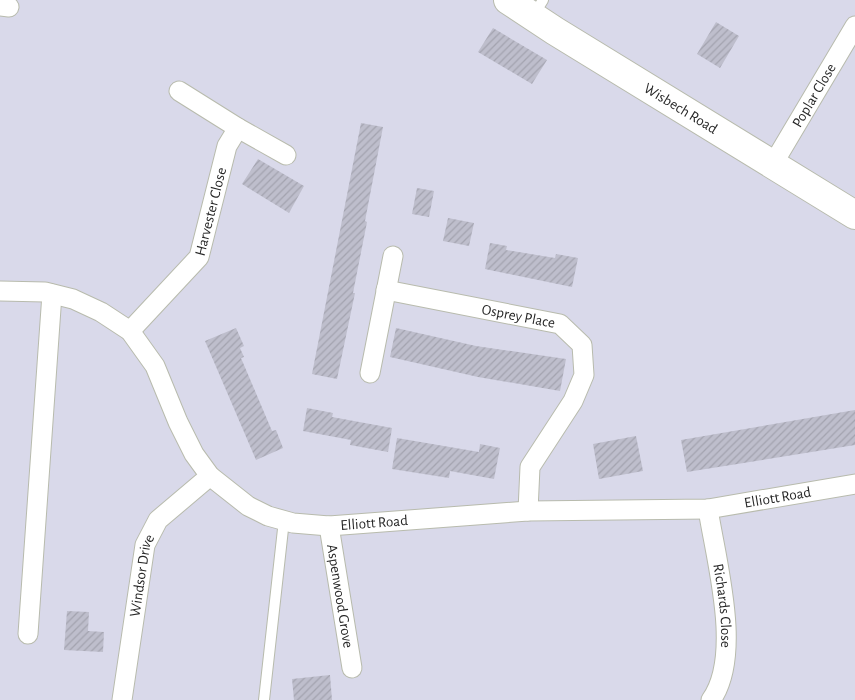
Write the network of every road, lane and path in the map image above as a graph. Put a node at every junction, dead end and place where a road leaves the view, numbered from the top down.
1 (508, 0) edge
2 (538, 8) edge
3 (855, 26) edge
4 (179, 91) dead end
5 (238, 128) junction
6 (286, 155) dead end
7 (773, 164) junction
8 (855, 215) edge
9 (393, 256) dead end
10 (386, 290) junction
11 (0, 291) edge
12 (52, 294) junction
13 (130, 331) junction
14 (370, 373) dead end
15 (210, 476) junction
16 (855, 484) edge
17 (708, 509) junction
18 (528, 511) junction
19 (284, 520) junction
20 (329, 526) junction
21 (28, 634) dead end
22 (352, 668) dead end
23 (122, 700) edge
24 (264, 700) edge
25 (711, 700) edge

1 - 2 main road, Wisbech Road
2 - 7 main road, Wisbech Road
3 - 7 street, Poplar Close
4 - 5 street
5 - 6 street
5 - 13 street, Harvester Close
7 - 8 main road, Wisbech Road
9 - 10 street
10 - 14 street
10 - 18 street, Osprey Place
11 - 12 street, Elliott Road
12 - 13 street, Elliott Road
12 - 21 street
13 - 15 street, Elliott Road
15 - 19 street, Elliott Road
15 - 23 street, Windsor Drive
16 - 17 street, Elliott Road
17 - 18 street, Elliott Road
17 - 25 street, Richards Close
18 - 20 street, Elliott Road
19 - 20 street, Elliott Road
19 - 24 lane
20 - 22 street, Aspenwood Grove

